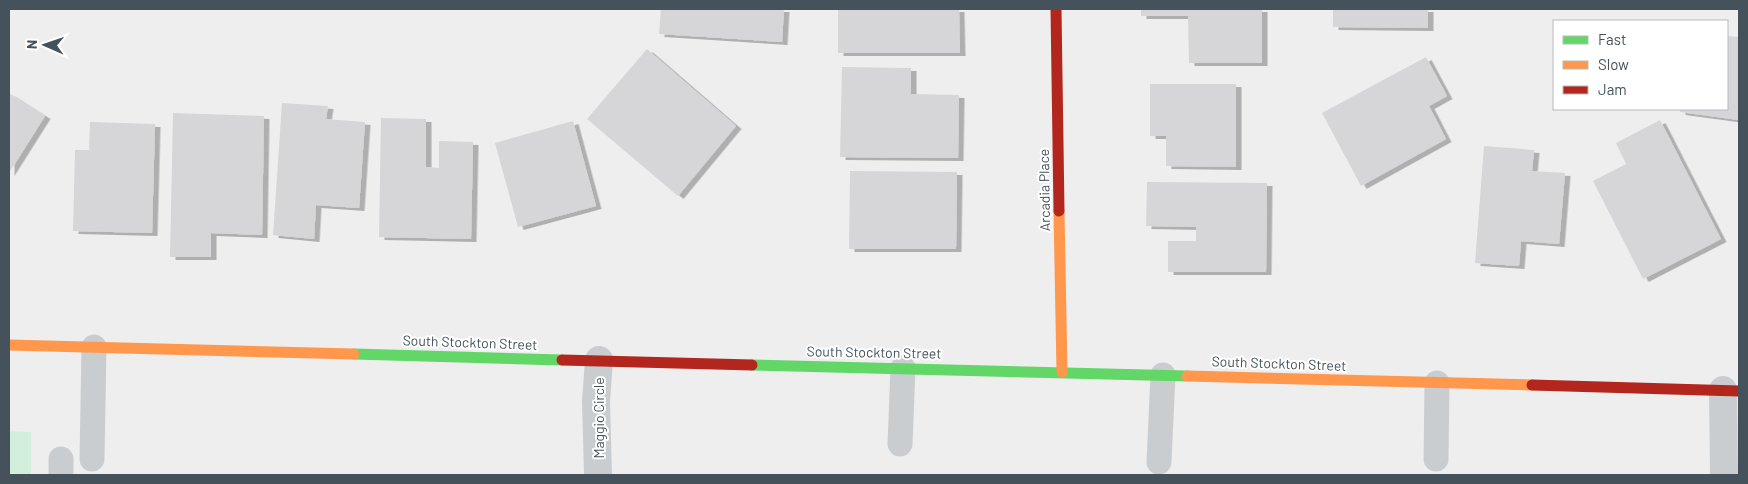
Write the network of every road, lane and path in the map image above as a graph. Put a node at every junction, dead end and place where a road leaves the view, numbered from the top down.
1 (1056, 9) edge
2 (9, 345) edge
3 (94, 347) junction
4 (599, 360) junction
5 (903, 368) junction
6 (1062, 372) junction
7 (1163, 375) junction
8 (1437, 382) junction
9 (1731, 391) edge
10 (900, 444) dead end
11 (92, 459) dead end
12 (1436, 459) dead end
13 (1159, 462) dead end
14 (598, 475) edge
15 (1724, 475) edge

1 - 6 street, Arcadia Place
2 - 3 street, South Stockton Street
3 - 4 street, South Stockton Street
3 - 11 lane
4 - 5 street, South Stockton Street
4 - 14 street, Maggio Circle
5 - 6 street, South Stockton Street
5 - 10 lane
6 - 7 street, South Stockton Street
7 - 8 street, South Stockton Street
7 - 13 lane
8 - 9 street, South Stockton Street
8 - 12 lane
9 - 15 street

